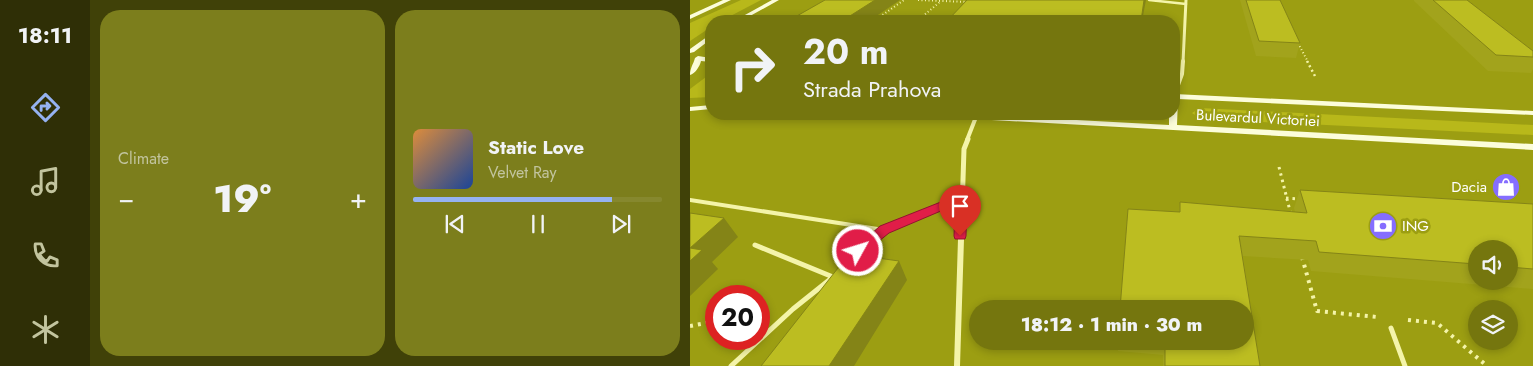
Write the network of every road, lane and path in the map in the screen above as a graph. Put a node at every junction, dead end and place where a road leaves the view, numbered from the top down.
1 (728, 0) edge
2 (776, 0) edge
3 (904, 0) edge
4 (918, 0) edge
5 (942, 0) edge
6 (1149, 0) edge
7 (970, 1) edge
8 (1186, 2) edge
9 (963, 9) edge
10 (748, 15) edge
11 (883, 15) edge
12 (924, 15) edge
13 (690, 17) edge
14 (705, 40) edge
15 (1297, 42) edge
16 (691, 51) edge
17 (698, 58) junction
18 (705, 59) edge
19 (690, 73) edge
20 (1316, 78) dead end
21 (1180, 80) edge
22 (1180, 96) edge
23 (705, 108) edge
24 (690, 109) edge
25 (1533, 114) edge
26 (975, 120) edge
27 (1035, 120) edge
28 (1173, 120) edge
29 (1173, 127) junction
30 (1533, 147) edge
31 (1279, 167) dead end
32 (961, 198) junction
33 (1286, 198) junction
34 (1306, 199) edge
35 (690, 200) edge
36 (1291, 217) edge
37 (884, 230) junction
38 (755, 245) dead end
39 (1301, 254) edge
40 (846, 264) edge
41 (839, 271) edge
42 (833, 277) junction
43 (1381, 318) dead end
44 (1400, 320) dead end
45 (705, 323) edge
46 (690, 326) edge
47 (1391, 328) dead end
48 (731, 366) edge
49 (957, 366) edge
50 (1405, 366) edge
51 (1487, 366) edge

1 - 13 main road
2 - 10 main road
3 - 11 path
4 - 5 path
5 - 7 path
5 - 12 path
6 - 8 lane
7 - 9 path
8 - 21 street
14 - 16 main road
15 - 20 path
16 - 17 main road
17 - 18 main road
17 - 19 main road
22 - 25 main road, Bulevardul Victoriei
23 - 24 main road
26 - 32 street
27 - 29 main road, Bulevardul Victoriei
28 - 29 main road
29 - 30 main road, Bulevardul Victoriei
31 - 33 path
32 - 37 lane
32 - 49 street
33 - 34 path
33 - 36 path
35 - 37 lane
37 - 40 lane
38 - 42 lane
39 - 43 path
41 - 42 lane
42 - 48 lane
44 - 51 path
45 - 46 path
47 - 50 lane

